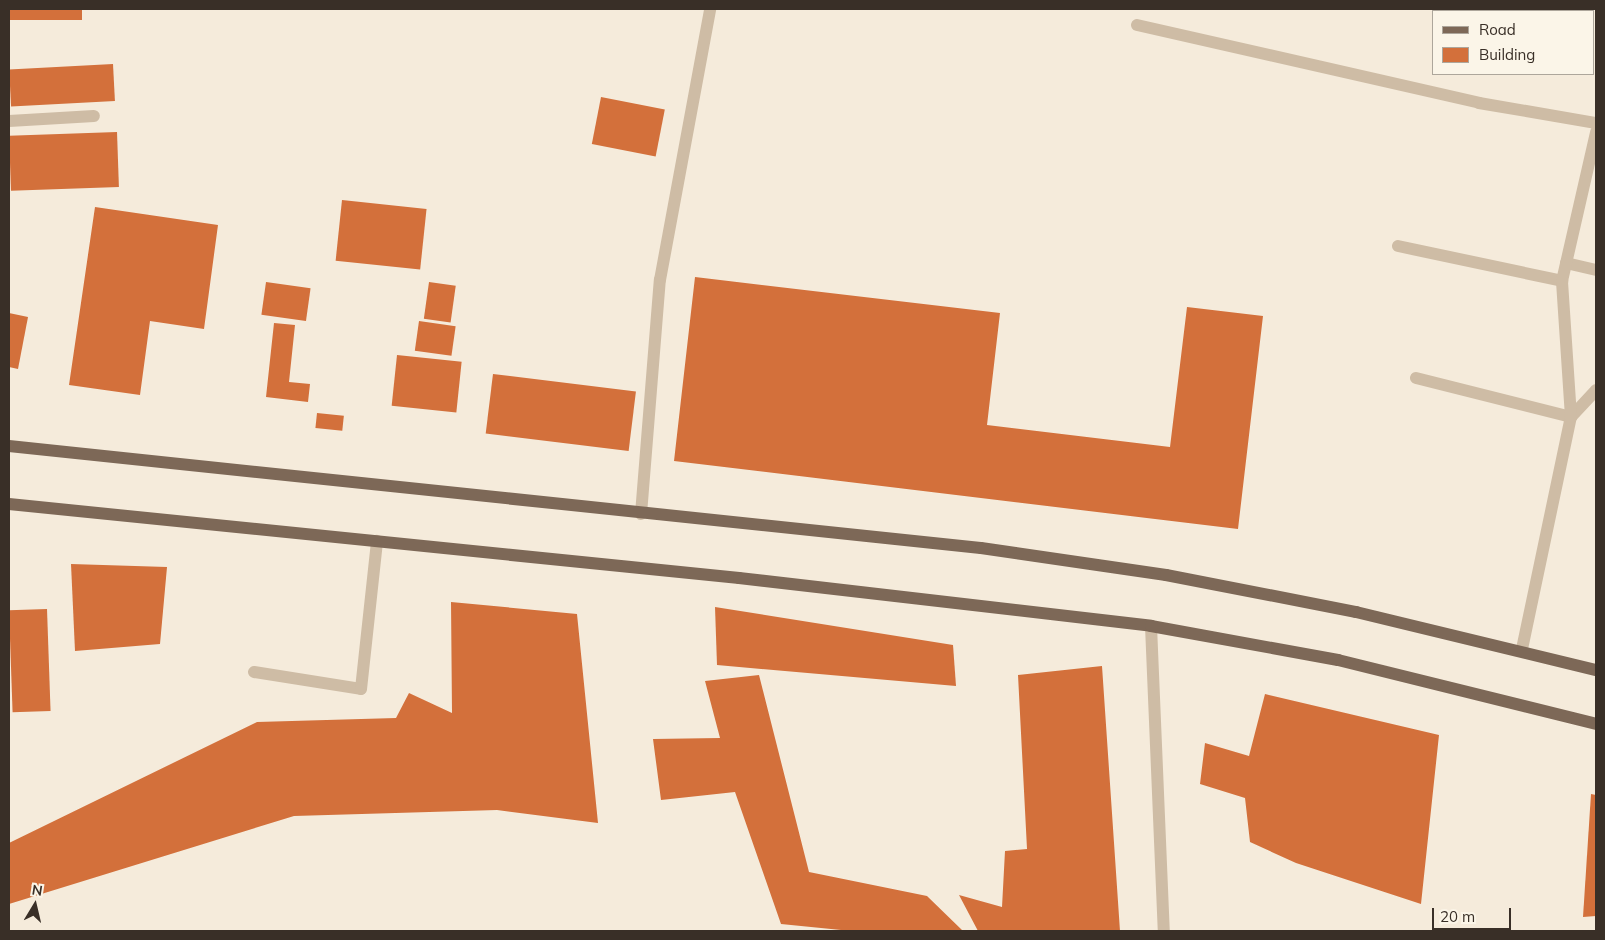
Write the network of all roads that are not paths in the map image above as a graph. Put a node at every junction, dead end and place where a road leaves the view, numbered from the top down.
1 (710, 9) edge
2 (1136, 25) dead end
3 (94, 116) dead end
4 (9, 121) edge
5 (1596, 123) edge
6 (1596, 132) edge
7 (1398, 246) dead end
8 (1566, 263) junction
9 (1596, 270) edge
10 (1562, 282) junction
11 (1416, 378) dead end
12 (1596, 390) edge
13 (1571, 417) junction
14 (9, 446) edge
15 (9, 504) edge
16 (641, 514) junction
17 (377, 541) junction
18 (1151, 626) junction
19 (1522, 649) junction
20 (1596, 670) edge
21 (254, 672) dead end
22 (1596, 724) edge
23 (1164, 931) edge

1 - 16 street
2 - 5 street
3 - 4 street
6 - 8 street
7 - 10 street
8 - 9 street
8 - 10 street
10 - 13 street
11 - 13 street
12 - 13 street
13 - 19 street
14 - 16 main road
15 - 17 main road
16 - 19 main road
17 - 18 main road
17 - 21 street
18 - 22 main road
18 - 23 street
19 - 20 main road

